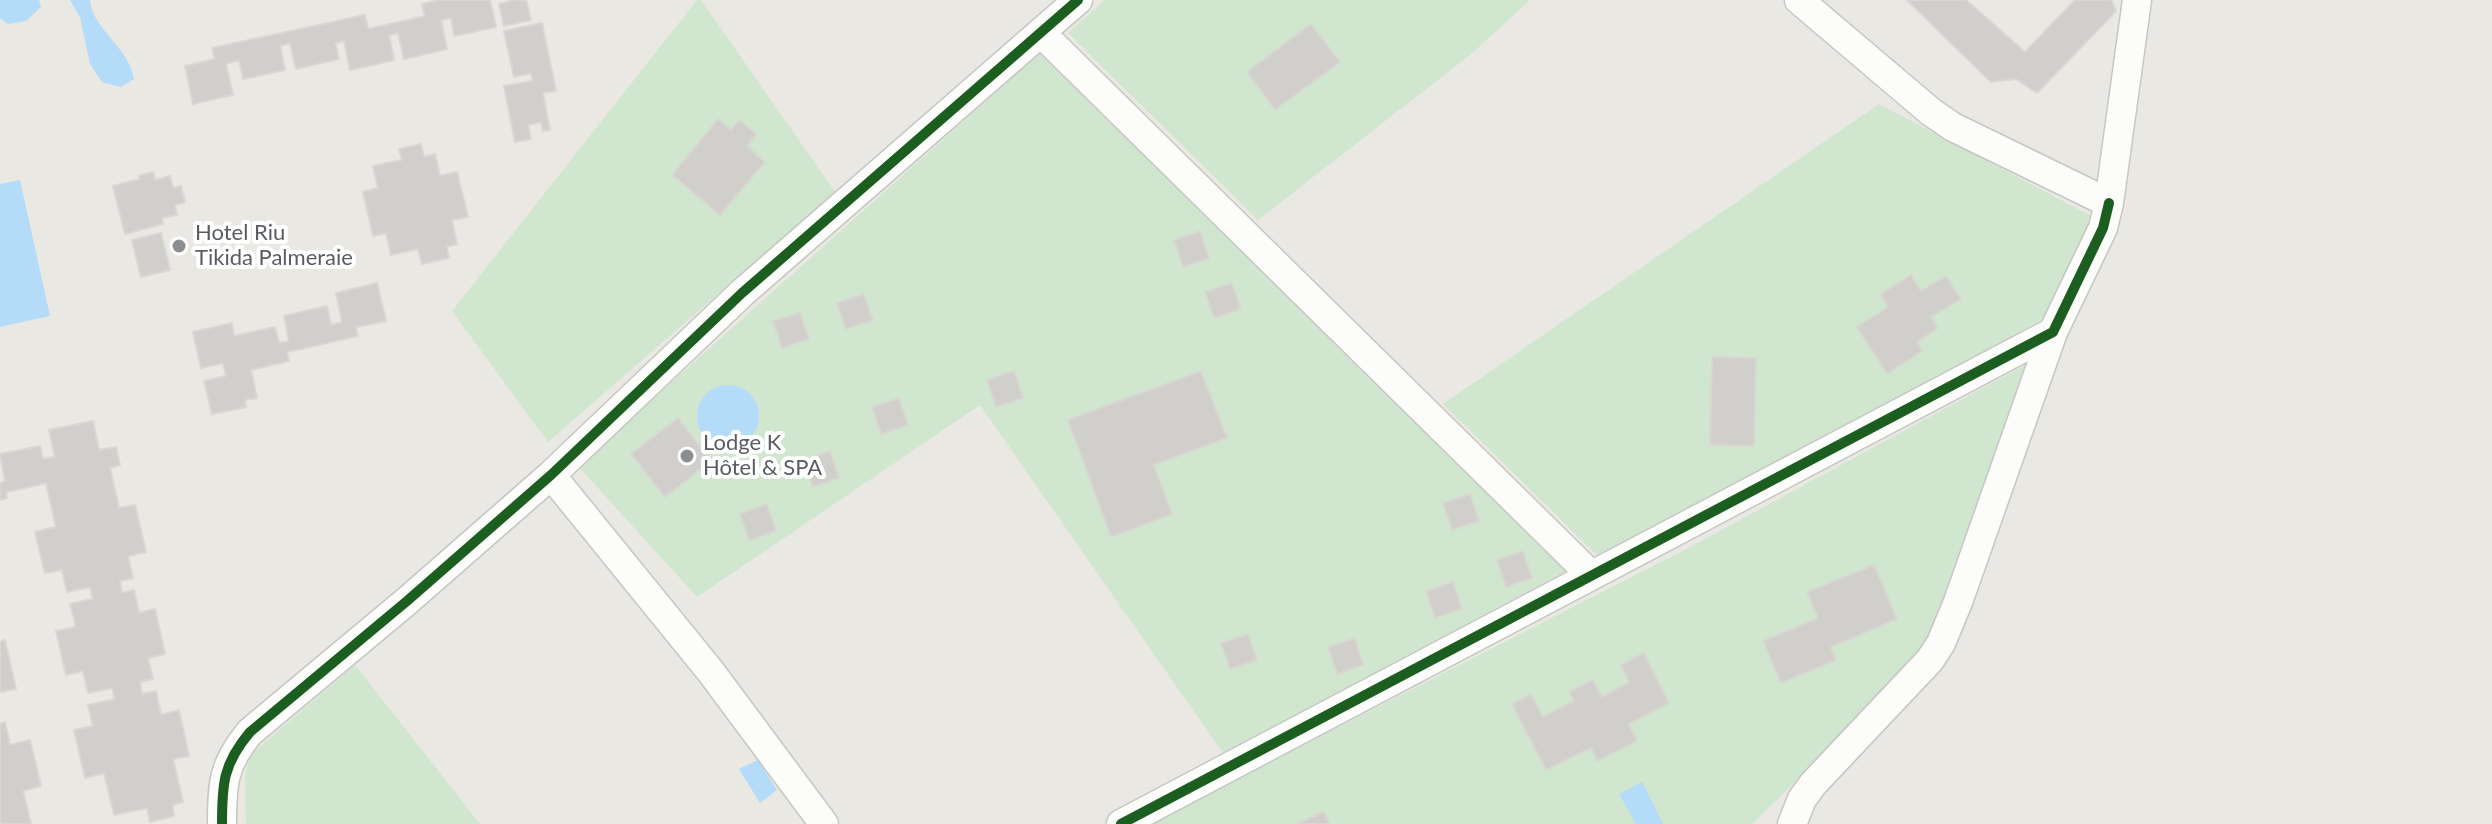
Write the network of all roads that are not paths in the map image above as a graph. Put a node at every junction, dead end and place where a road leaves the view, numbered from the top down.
1 (1078, 0) edge
2 (1799, 0) edge
3 (2137, 0) edge
4 (1041, 33) junction
5 (2109, 203) junction
6 (2053, 332) junction
7 (551, 475) junction
8 (1591, 575) junction
9 (222, 824) edge
10 (824, 824) edge
11 (1121, 824) edge
12 (1792, 824) edge

1 - 4 street
2 - 5 street
3 - 5 street
4 - 7 street
4 - 8 street
5 - 6 street
6 - 8 street
6 - 12 street
7 - 9 street
7 - 10 street
8 - 11 street

